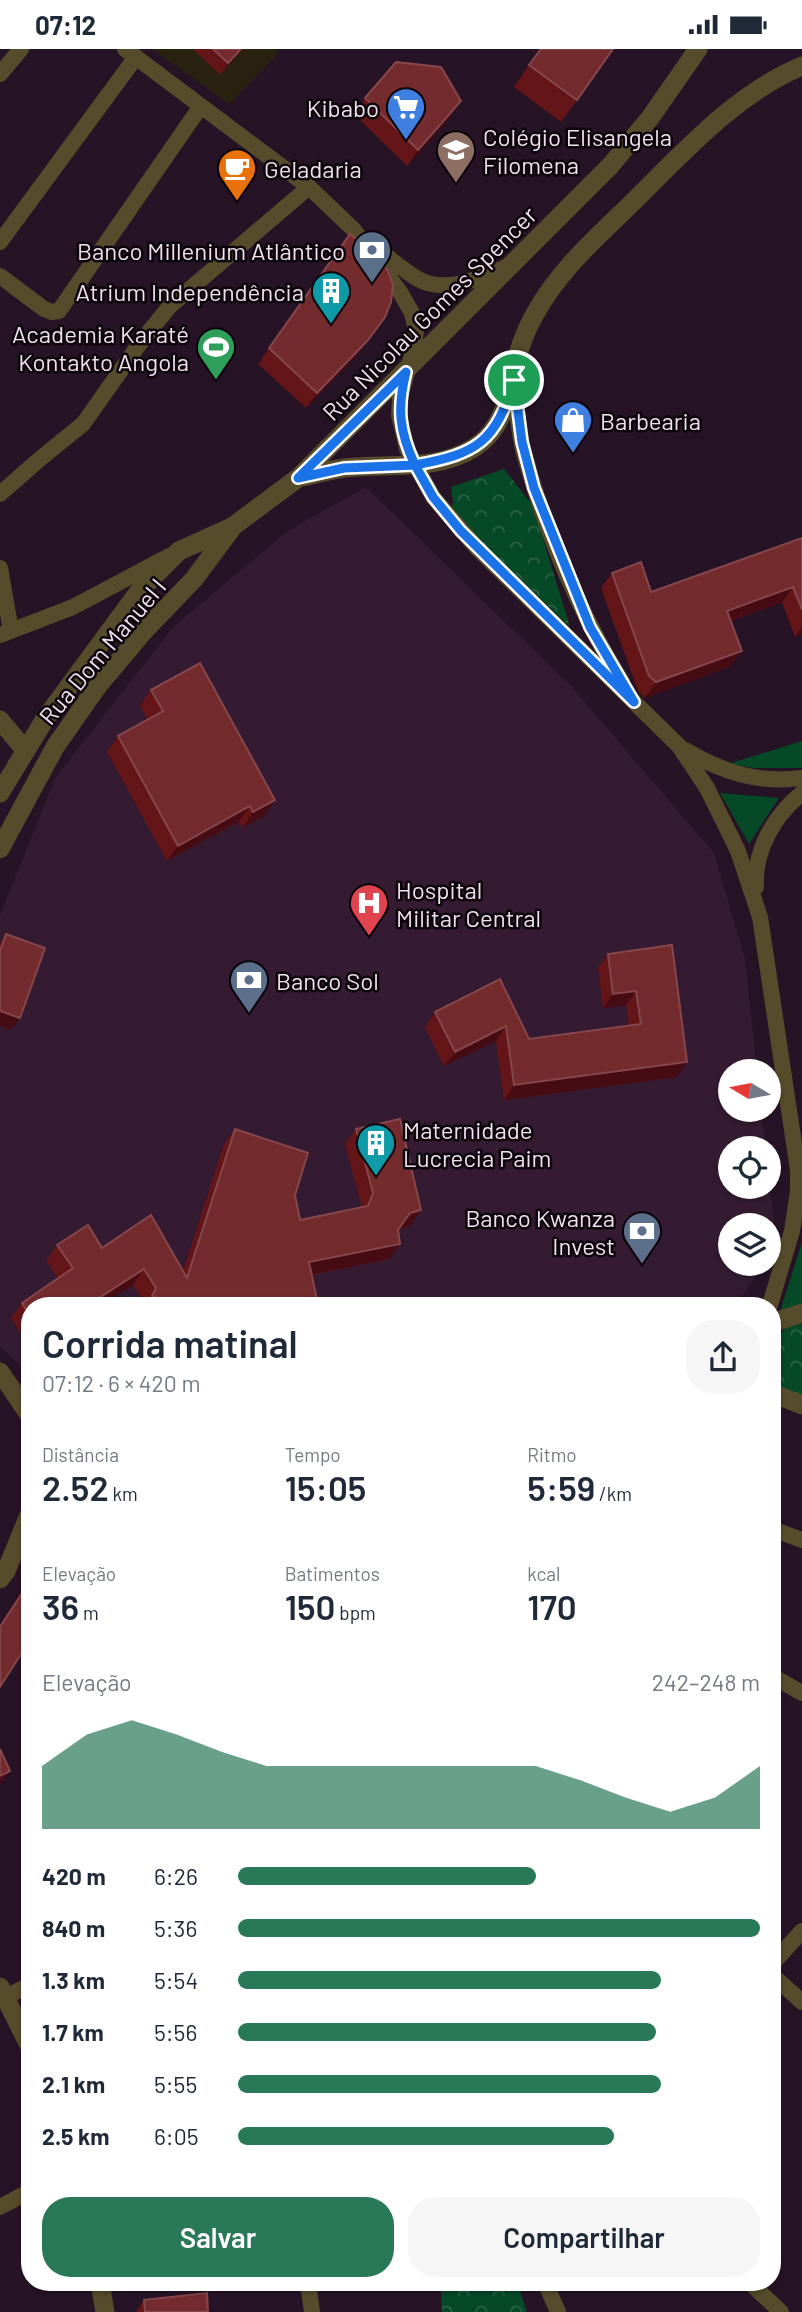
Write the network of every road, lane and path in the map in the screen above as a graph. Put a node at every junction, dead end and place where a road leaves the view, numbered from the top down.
1 (20, 49) edge
2 (698, 49) edge
3 (130, 53) edge
4 (802, 66) edge
5 (0, 74) edge
6 (201, 106) junction
7 (309, 187) junction
8 (354, 230) junction
9 (0, 242) edge
10 (511, 266) junction
11 (0, 276) edge
12 (406, 372) junction
13 (514, 380) junction
14 (415, 465) junction
15 (298, 478) junction
16 (0, 494) edge
17 (232, 527) junction
18 (179, 551) junction
19 (0, 568) edge
20 (5, 633) edge
21 (634, 702) junction
22 (0, 720) edge
23 (679, 746) junction
24 (25, 750) junction
25 (802, 778) edge
26 (0, 793) edge
27 (802, 793) edge
28 (0, 849) edge
29 (760, 917) junction
30 (800, 1175) edge
31 (772, 1297) edge
32 (802, 1313) edge
33 (781, 1320) edge
34 (0, 1372) edge
35 (781, 1393) edge
36 (21, 1403) edge
37 (802, 1405) edge
38 (781, 1532) edge
39 (21, 1534) edge
40 (802, 1540) edge
41 (21, 1553) edge
42 (3, 1575) edge
43 (781, 1681) edge
44 (802, 1693) edge
45 (802, 1931) edge
46 (781, 1954) edge
47 (781, 1983) edge
48 (21, 1987) edge
49 (2, 1992) edge
50 (802, 2002) edge
51 (21, 2029) edge
52 (21, 2196) edge
53 (0, 2207) edge
54 (101, 2291) edge
55 (309, 2291) edge
56 (549, 2291) edge
57 (759, 2291) edge
58 (104, 2312) edge
59 (312, 2312) edge
60 (558, 2312) edge
61 (781, 2312) edge

1 - 5 street
2 - 10 street, Rua Nicolau Gomes Spencer
3 - 6 street
3 - 9 street
4 - 13 street, Rua Nicolau Gomes Spencer
6 - 7 street
6 - 11 street
7 - 8 street
7 - 16 street
8 - 10 street
8 - 12 street
10 - 12 street, Rua Nicolau Gomes Spencer
12 - 14 street
12 - 15 street, Rua Nicolau Gomes Spencer
13 - 14 street, Rua Nicolau Gomes Spencer
13 - 21 street
14 - 15 street, Rua Nicolau Gomes Spencer
14 - 21 street
15 - 17 street, Rua Nicolau Gomes Spencer
17 - 18 street, Rua Nicolau Gomes Spencer
17 - 28 street, Rua Dom Manuel I
18 - 20 street, Rua Nicolau Gomes Spencer
18 - 24 street, Rua Dom Manuel I
19 - 20 street
21 - 23 street
22 - 24 street
23 - 25 street
23 - 29 street
24 - 26 street, Rua Dom Manuel I
27 - 29 street
29 - 30 street
30 - 31 street
32 - 33 street
34 - 36 street
35 - 37 street
38 - 40 street
39 - 42 street
41 - 42 street
43 - 44 street
45 - 46 street
47 - 50 street
48 - 49 street
49 - 51 street
52 - 53 street
54 - 58 street
55 - 59 street
56 - 60 street
57 - 61 street

